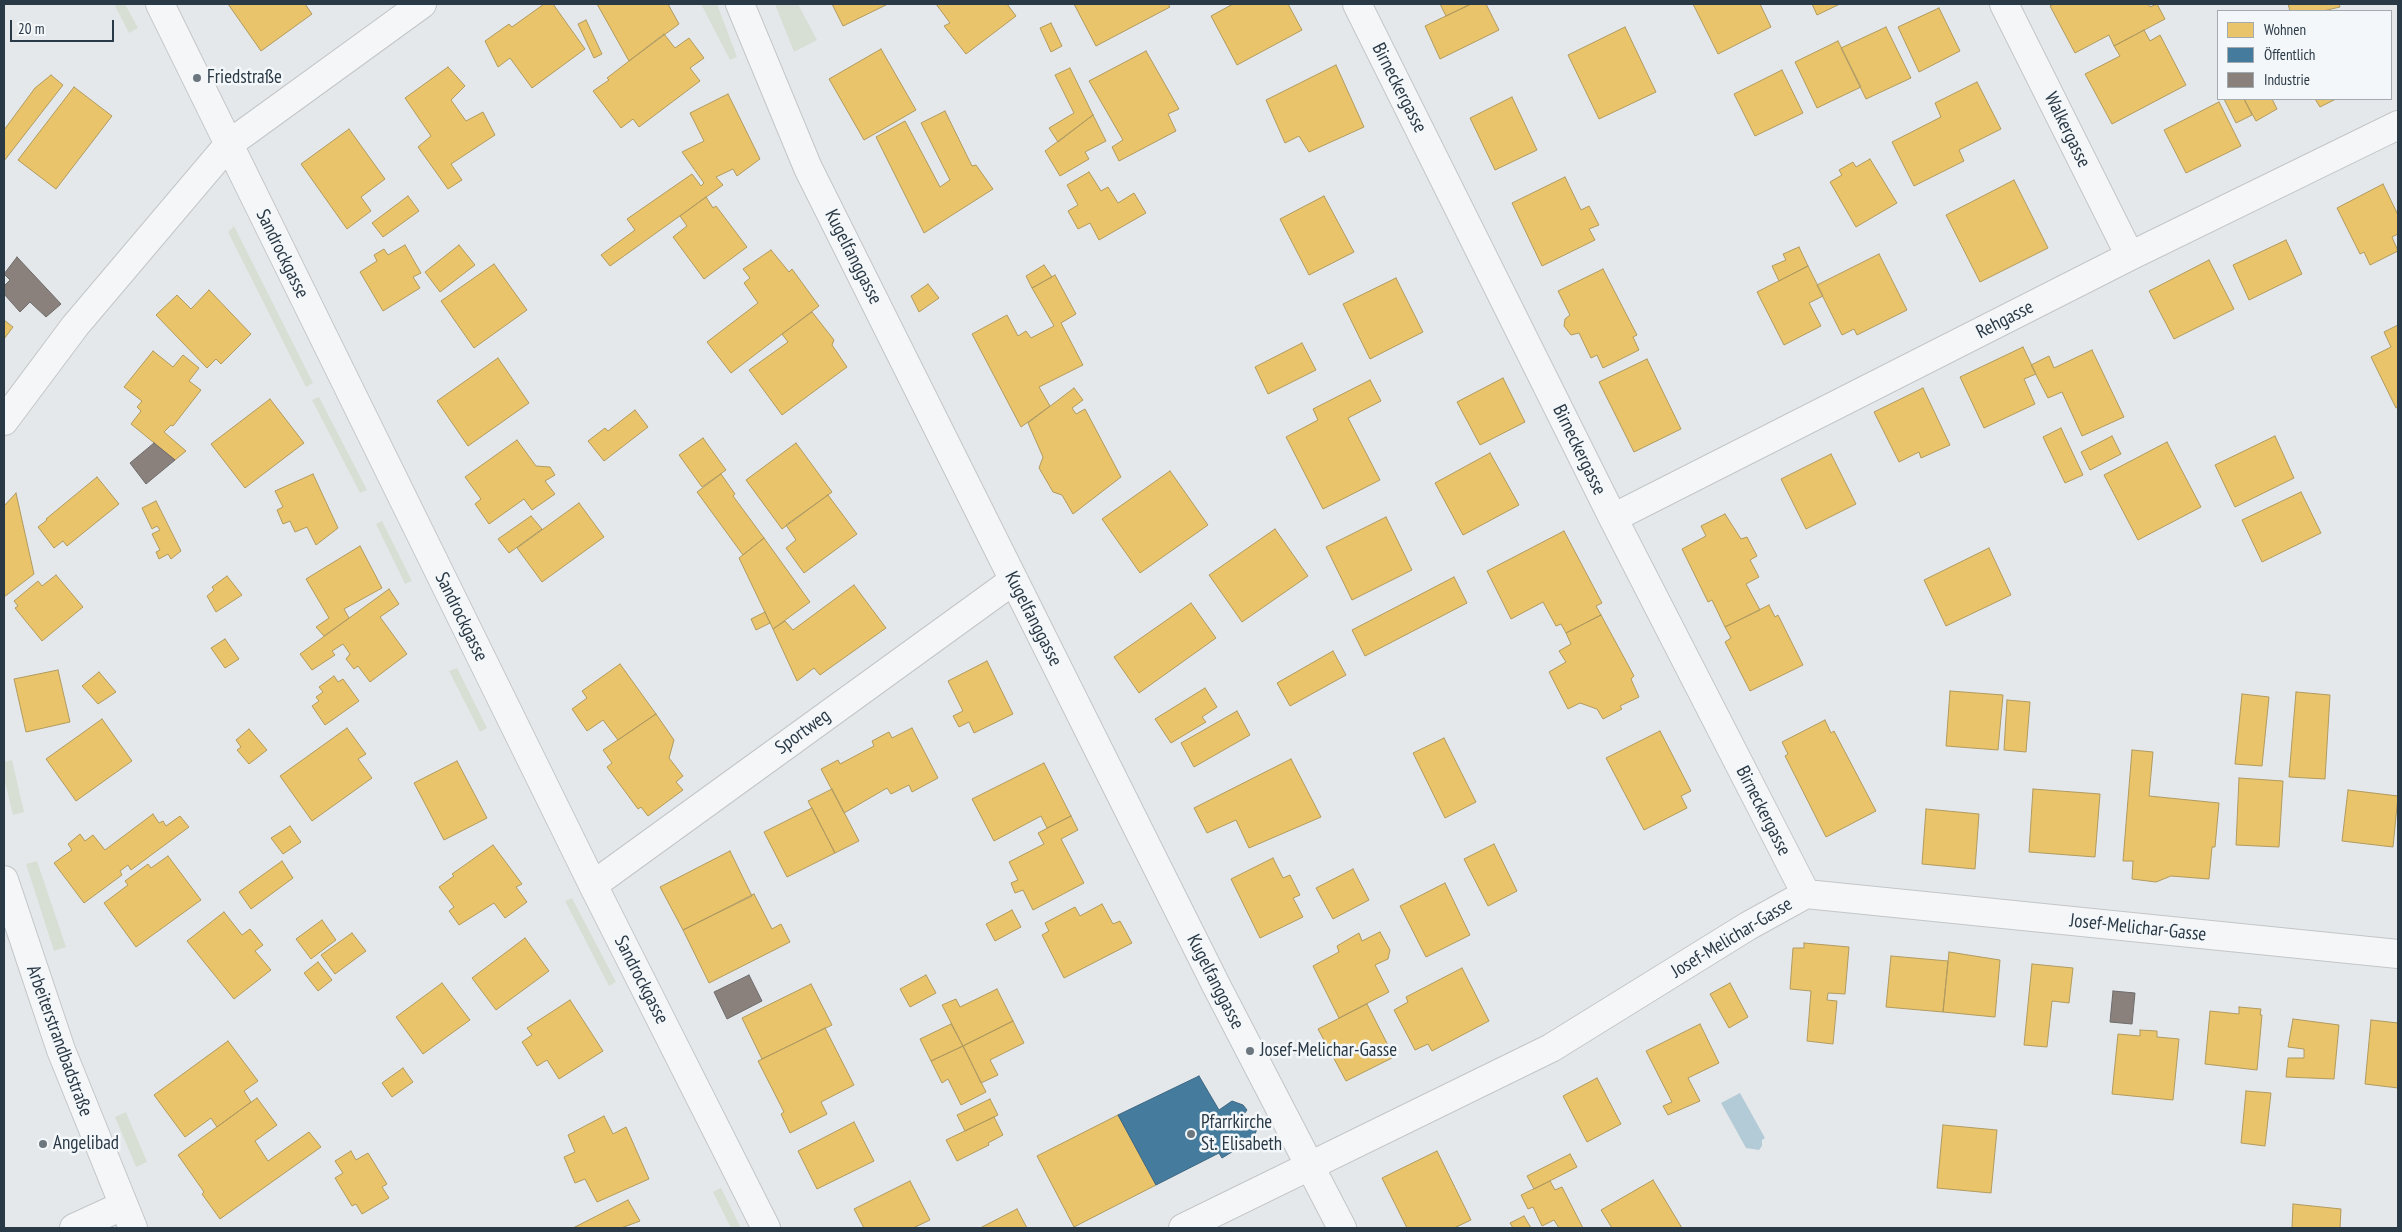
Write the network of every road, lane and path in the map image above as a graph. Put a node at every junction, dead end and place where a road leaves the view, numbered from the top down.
1 (160, 4) edge
2 (422, 4) edge
3 (740, 4) edge
4 (1357, 4) edge
5 (2004, 4) edge
6 (2398, 125) edge
7 (229, 144) junction
8 (2130, 256) junction
9 (4, 421) edge
10 (1613, 518) junction
11 (1014, 580) junction
12 (4, 880) edge
13 (593, 885) junction
14 (1806, 894) junction
15 (2398, 954) edge
16 (1310, 1165) junction
17 (128, 1217) edge
18 (74, 1228) edge
19 (766, 1228) edge
20 (1183, 1228) edge
21 (1342, 1228) edge

1 - 7 street, Sandrockgasse
2 - 7 street
3 - 11 street, Kugelfanggasse
4 - 10 street, Birneckergasse
5 - 8 street, Walkergasse
6 - 8 street, Rehgasse
7 - 9 street
7 - 13 street, Sandrockgasse
8 - 10 street, Rehgasse
10 - 14 street, Birneckergasse
11 - 13 street, Sportweg
11 - 16 street, Kugelfanggasse
12 - 17 street, Arbeiterstrandbadstraße
13 - 19 street, Sandrockgasse
14 - 15 street, Josef-Melichar-Gasse
14 - 16 street, Josef-Melichar-Gasse
16 - 20 street, Josef-Melichar-Gasse
16 - 21 street, Kugelfanggasse
17 - 18 street

